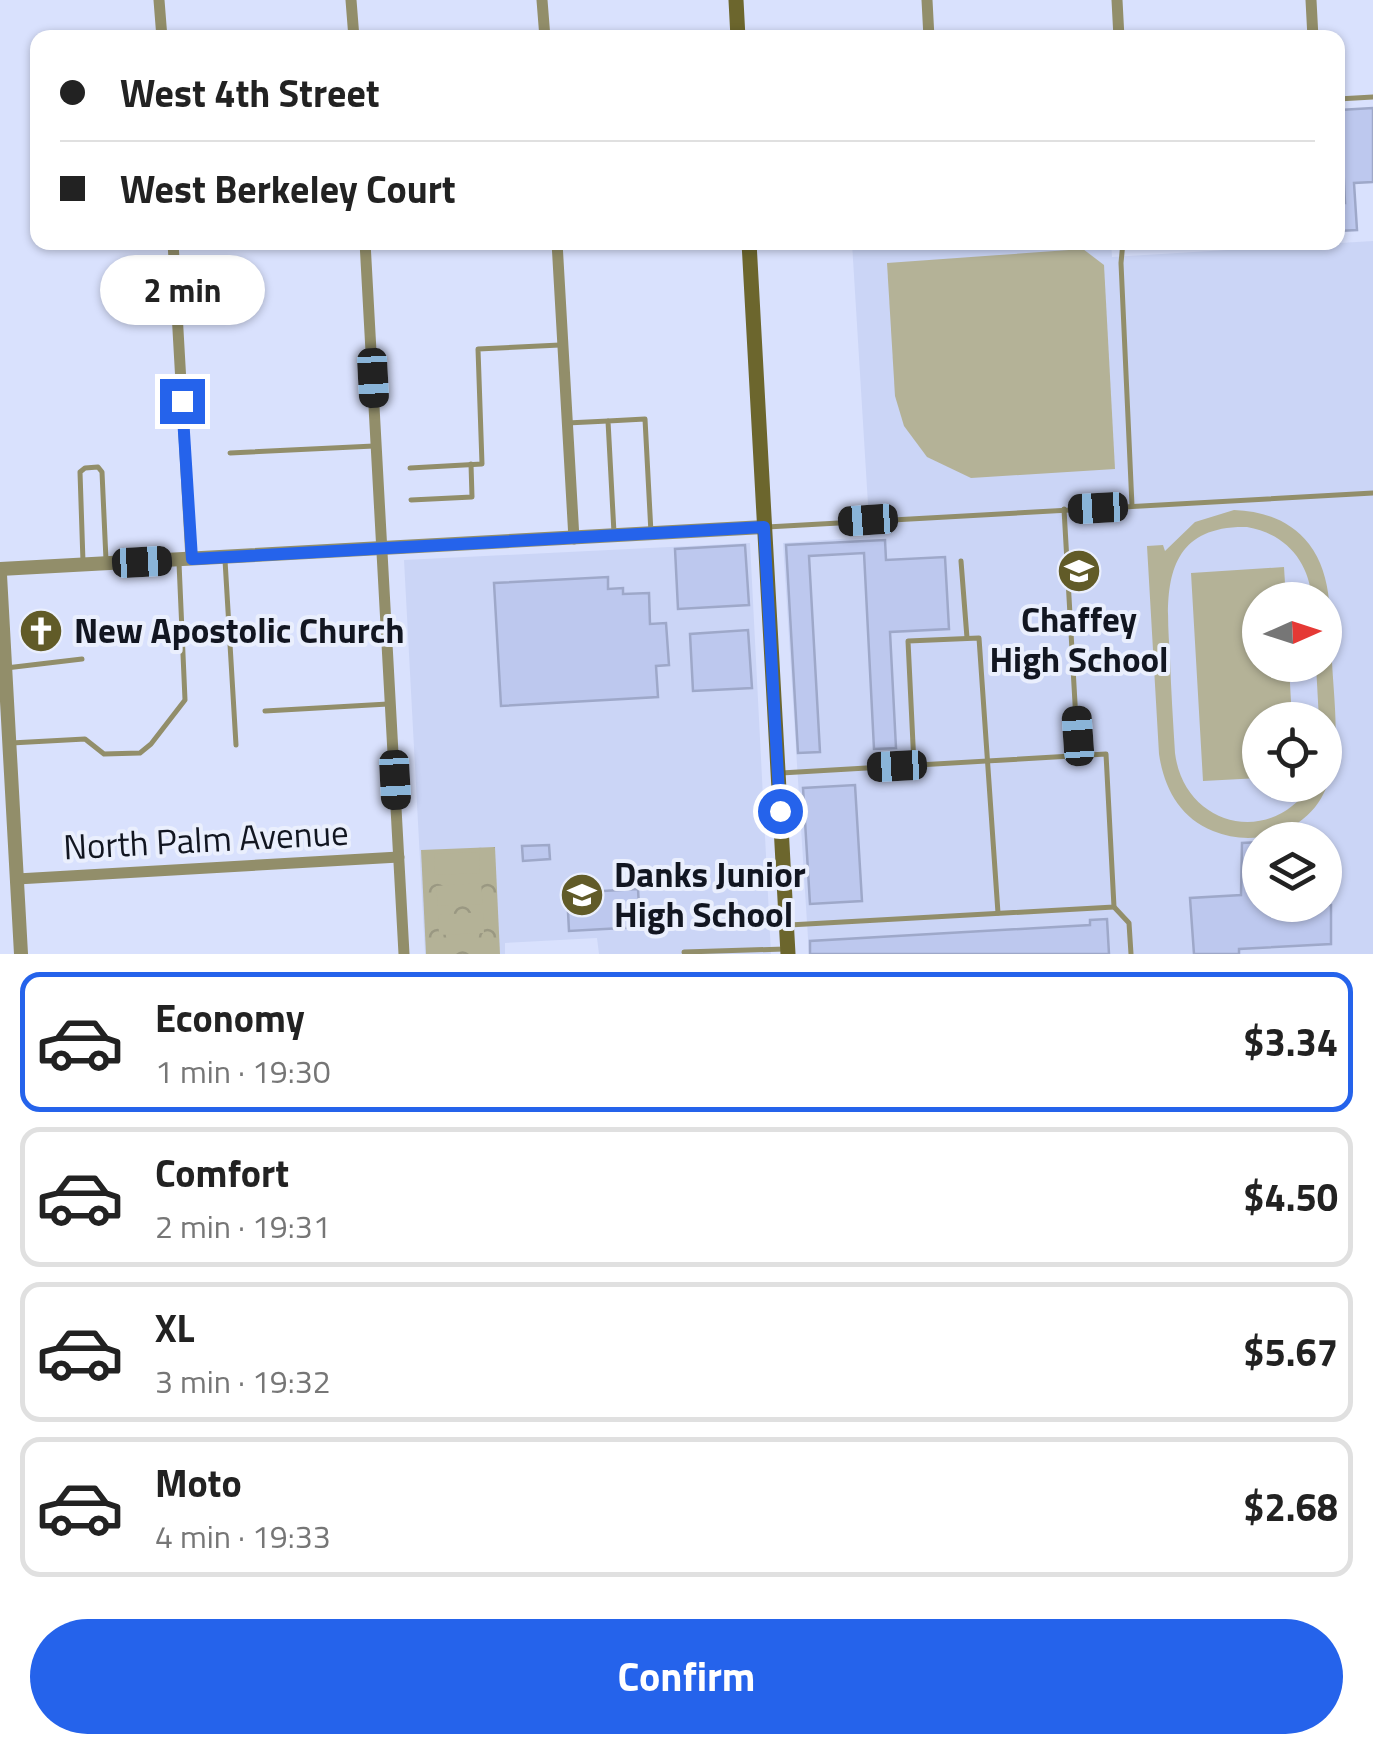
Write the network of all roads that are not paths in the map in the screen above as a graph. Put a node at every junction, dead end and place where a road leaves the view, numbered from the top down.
1 (160, 0) edge
2 (352, 0) edge
3 (542, 0) edge
4 (736, 0) edge
5 (927, 0) edge
6 (1117, 0) edge
7 (1310, 0) edge
8 (162, 30) edge
9 (354, 30) edge
10 (544, 30) edge
11 (738, 30) edge
12 (929, 30) edge
13 (1119, 30) edge
14 (1312, 30) edge
15 (1373, 97) edge
16 (1345, 99) edge
17 (173, 250) edge
18 (366, 250) edge
19 (557, 250) edge
20 (749, 250) edge
21 (1122, 250) edge
22 (563, 345) junction
23 (608, 421) junction
24 (568, 423) junction
25 (377, 446) junction
26 (230, 454) dead end
27 (470, 464) junction
28 (410, 468) dead end
29 (1373, 493) edge
30 (412, 500) dead end
31 (1132, 506) junction
32 (1064, 509) junction
33 (764, 527) junction
34 (651, 534) junction
35 (614, 536) junction
36 (574, 538) junction
37 (383, 548) junction
38 (225, 557) junction
39 (185, 559) junction
40 (961, 561) dead end
41 (106, 564) junction
42 (83, 565) junction
43 (0, 572) edge
44 (966, 638) junction
45 (82, 659) dead end
46 (6, 668) junction
47 (391, 704) junction
48 (264, 711) dead end
49 (12, 743) junction
50 (236, 745) dead end
51 (1078, 756) junction
52 (990, 761) junction
53 (914, 765) junction
54 (778, 773) junction
55 (399, 857) junction
56 (17, 879) junction
57 (1114, 907) junction
58 (998, 913) junction
59 (786, 925) junction
60 (788, 951) edge
61 (684, 952) dead end
62 (21, 954) edge
63 (404, 954) edge
64 (1131, 954) edge

1 - 8 street
2 - 9 street
3 - 10 street
4 - 11 main road
5 - 12 street
6 - 13 street
7 - 14 street
15 - 16 lane
17 - 39 street
18 - 25 street
19 - 22 street
20 - 33 main road
21 - 31 lane
22 - 24 street
22 - 27 lane
23 - 24 lane
23 - 34 lane
23 - 35 lane
24 - 36 street
25 - 26 lane
25 - 37 street
27 - 28 lane
27 - 30 lane
29 - 31 lane
31 - 32 lane
32 - 33 lane
32 - 51 lane
33 - 34 street
33 - 54 main road
34 - 35 street
35 - 36 street
36 - 37 street
37 - 38 street
37 - 47 street
38 - 39 street
38 - 50 lane
39 - 41 street
39 - 49 lane
40 - 44 lane
41 - 42 street
41 - 42 lane
42 - 43 street
43 - 46 street
44 - 52 lane
44 - 53 lane
45 - 46 lane
46 - 49 street
47 - 48 lane
47 - 55 street
49 - 56 street
51 - 52 lane
51 - 57 lane
52 - 53 lane
52 - 58 lane
53 - 54 lane
54 - 59 main road
55 - 56 street, North Palm Avenue
55 - 63 street
56 - 62 street
57 - 58 lane
57 - 64 lane
58 - 59 lane
59 - 60 main road
60 - 61 lane

